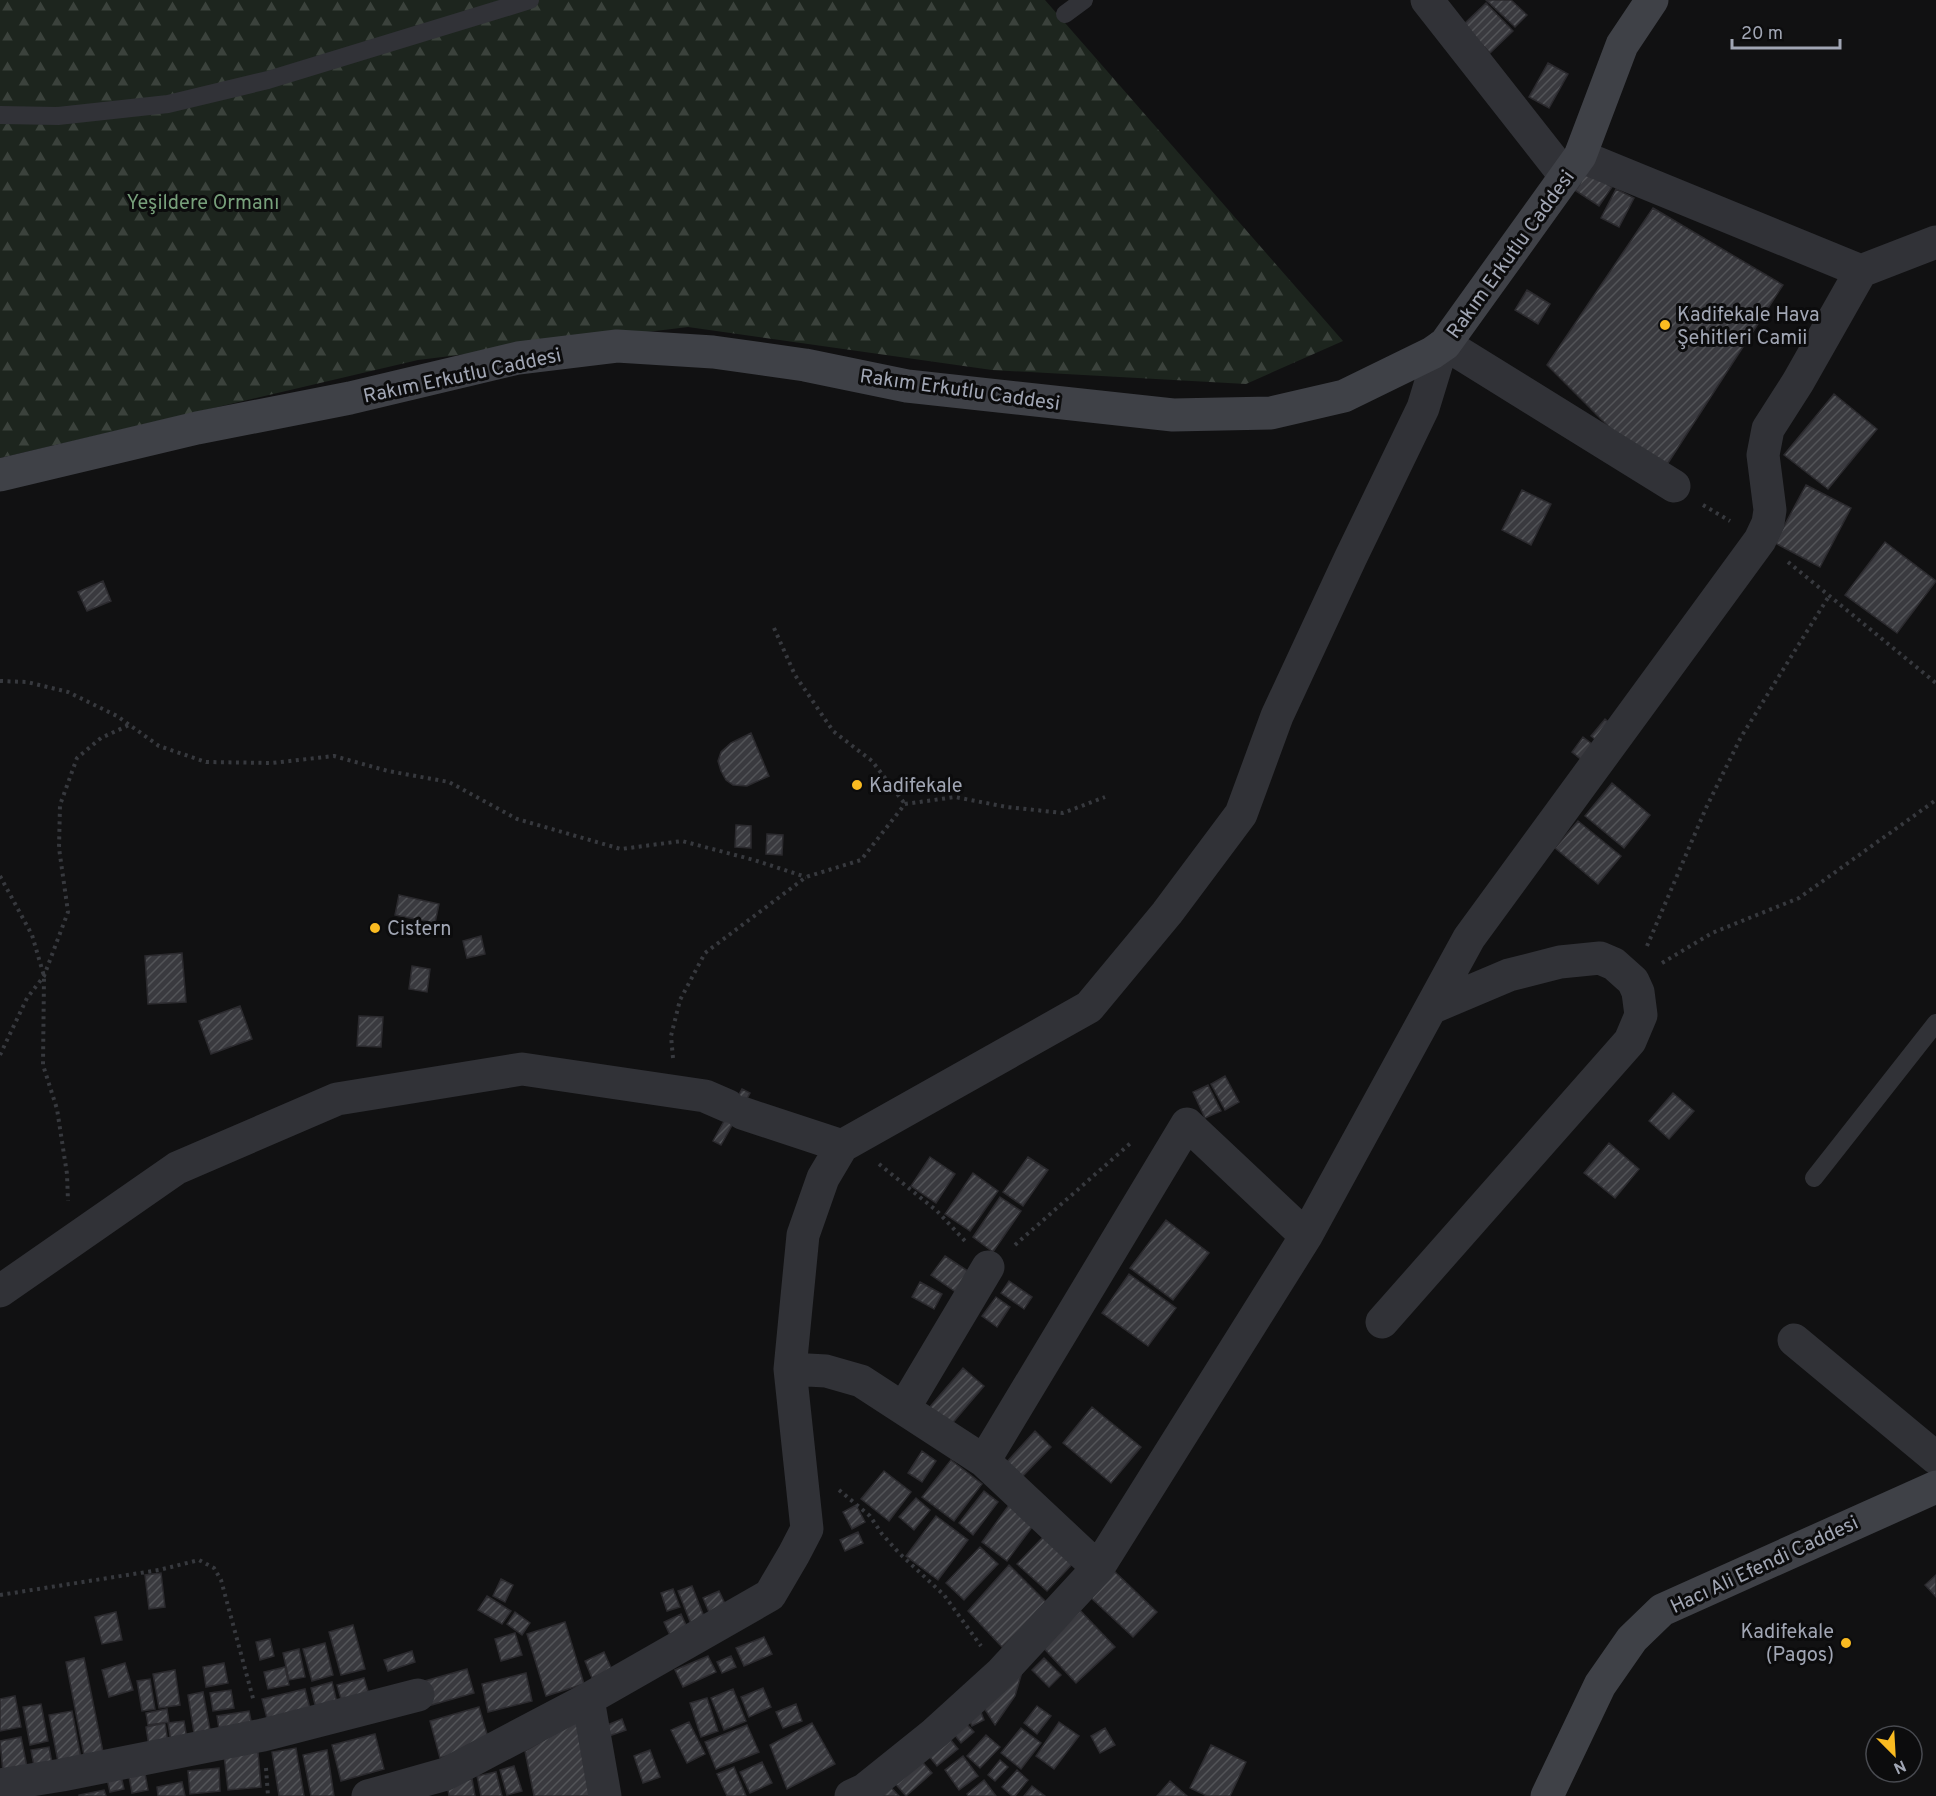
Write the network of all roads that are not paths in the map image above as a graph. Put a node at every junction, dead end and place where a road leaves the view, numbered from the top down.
1 (530, 0) edge
2 (1084, 0) edge
3 (1427, 0) edge
4 (1652, 0) edge
5 (1065, 14) dead end
6 (0, 115) edge
7 (1573, 166) junction
8 (1936, 242) edge
9 (1861, 271) junction
10 (1443, 345) junction
11 (0, 475) edge
12 (1674, 486) road end
13 (1431, 1008) junction
14 (1936, 1023) edge
15 (842, 1146) junction
16 (1814, 1178) dead end
17 (1306, 1236) junction
18 (988, 1267) road end
19 (0, 1291) edge
20 (1382, 1322) dead end
21 (1794, 1340) dead end
22 (790, 1369) junction
23 (904, 1408) junction
24 (1936, 1458) edge
25 (984, 1461) junction
26 (1936, 1487) edge
27 (1098, 1568) junction
28 (418, 1695) dead end
29 (588, 1699) junction
30 (0, 1785) edge
31 (64, 1786) edge
32 (368, 1796) edge
33 (605, 1796) edge
34 (851, 1796) edge
35 (1547, 1796) edge

1 - 6 lane
2 - 5 lane
3 - 7 street
4 - 7 main road, Rakım Erkutlu Caddesi
7 - 9 street
7 - 10 main road, Rakım Erkutlu Caddesi
8 - 9 street
9 - 13 street
10 - 11 main road, Rakım Erkutlu Caddesi
10 - 12 street
10 - 15 street
13 - 17 street
13 - 20 street
14 - 16 lane
15 - 19 street
15 - 22 street
17 - 25 street
17 - 27 street
18 - 23 street
21 - 24 street
22 - 23 street
22 - 29 street
23 - 25 street
25 - 27 street
26 - 35 main road, Hacı Ali Efendi Caddesi
27 - 34 street
28 - 31 street
29 - 32 street
29 - 33 street
30 - 31 street

